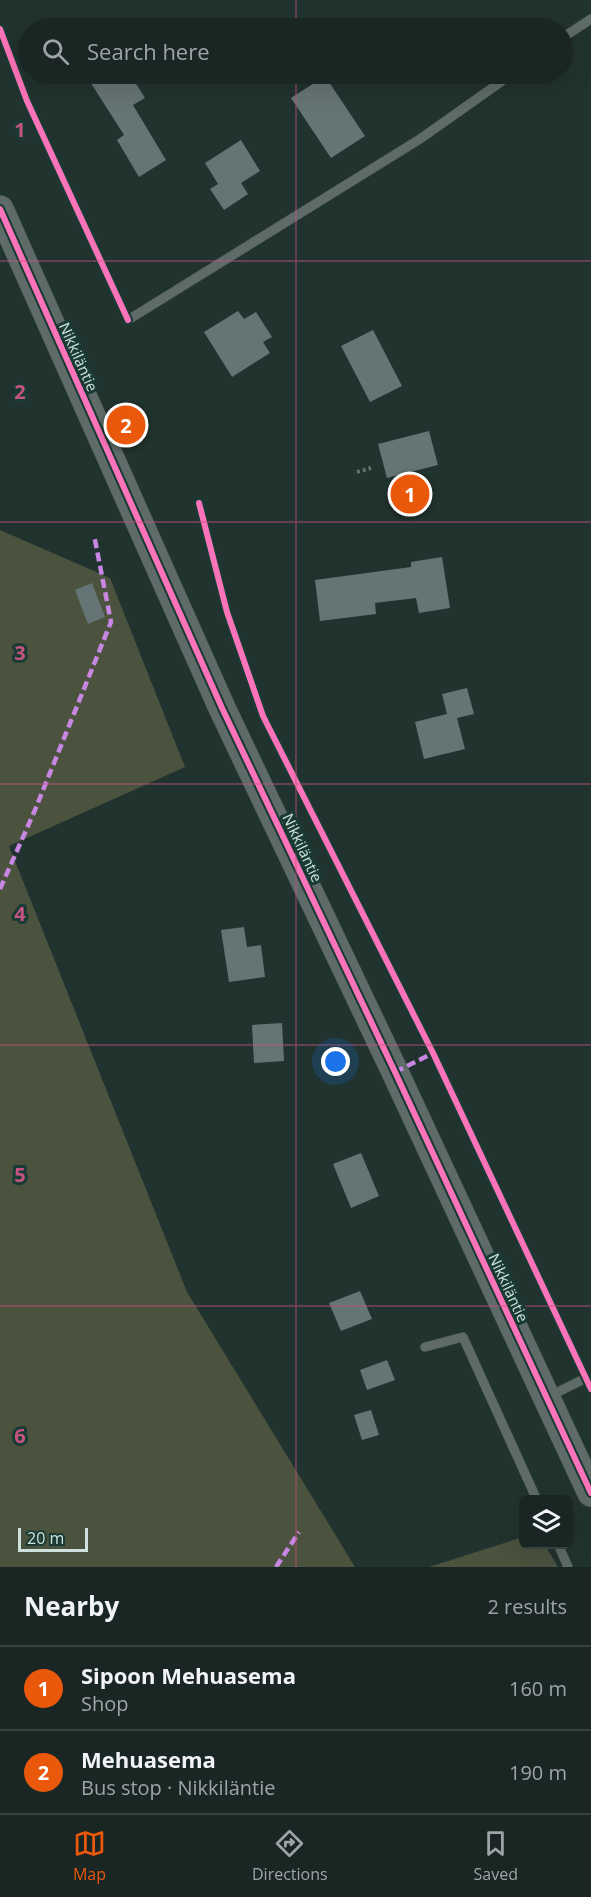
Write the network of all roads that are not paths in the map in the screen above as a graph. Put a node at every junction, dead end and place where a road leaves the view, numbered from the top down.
1 (591, 19) edge
2 (573, 31) edge
3 (498, 84) edge
4 (0, 209) edge
5 (128, 320) dead end
6 (425, 1347) dead end
7 (586, 1378) dead end
8 (546, 1398) junction
9 (591, 1493) edge
10 (535, 1495) edge
11 (560, 1549) edge
12 (568, 1567) edge

1 - 2 lane
3 - 5 lane
4 - 8 street, Nikkiläntie
6 - 10 lane
7 - 8 lane
8 - 9 street, Nikkiläntie
11 - 12 lane

